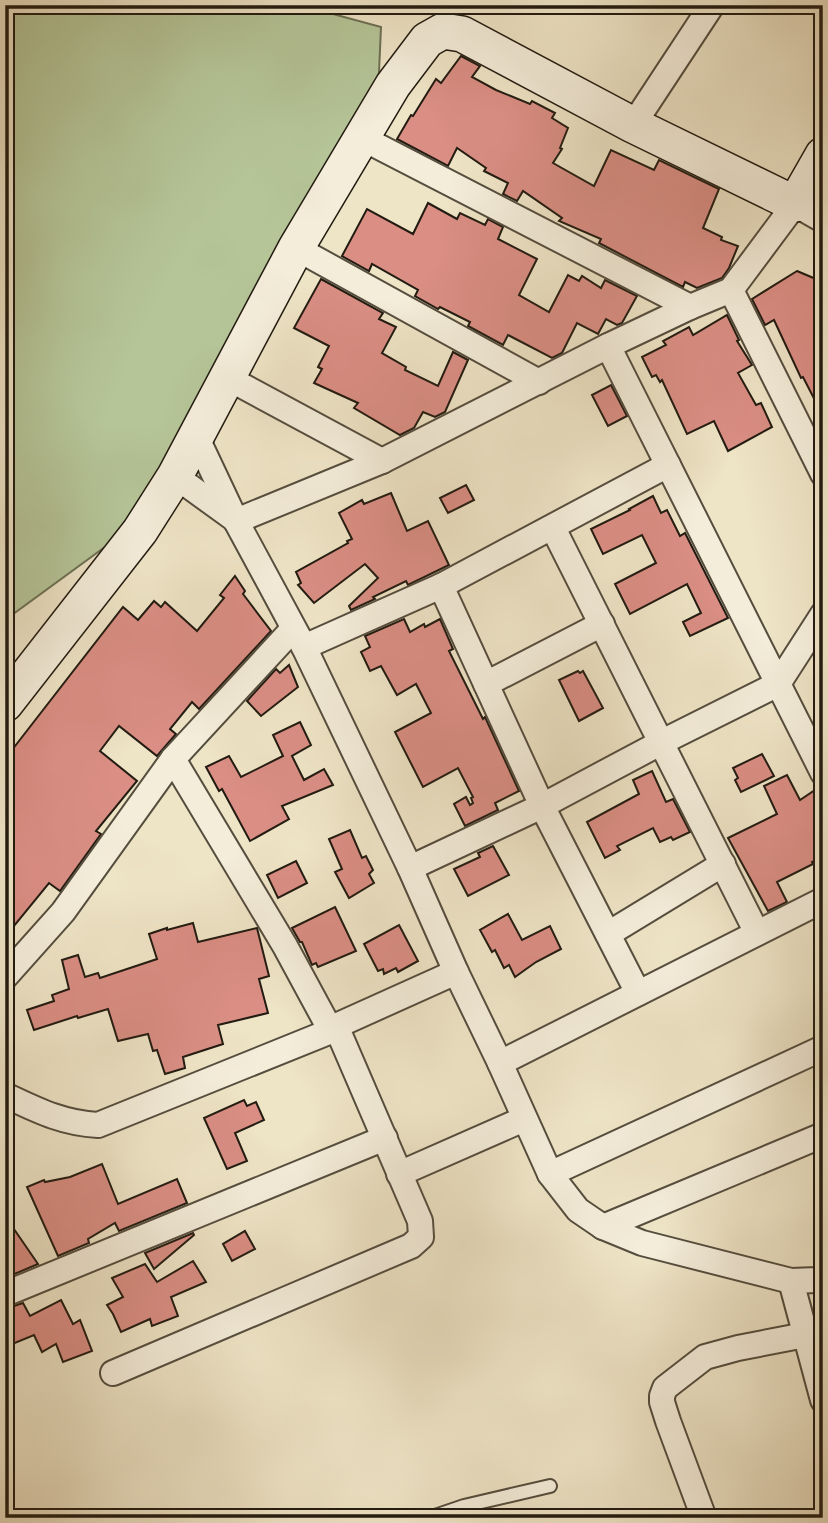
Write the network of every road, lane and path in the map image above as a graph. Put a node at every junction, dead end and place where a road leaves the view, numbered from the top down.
1 (712, 5) edge
2 (633, 125) junction
3 (362, 138) junction
4 (823, 155) edge
5 (809, 212) edge
6 (296, 248) junction
7 (731, 290) junction
8 (690, 307) junction
9 (608, 346) junction
10 (226, 377) junction
11 (539, 382) junction
12 (196, 436) junction
13 (382, 461) junction
14 (668, 465) junction
15 (823, 474) edge
16 (175, 476) junction
17 (236, 521) junction
18 (553, 527) junction
19 (441, 586) junction
20 (823, 614) edge
21 (602, 624) junction
22 (298, 638) junction
23 (486, 684) junction
24 (778, 684) junction
25 (5, 704) edge
26 (662, 742) junction
27 (173, 760) junction
28 (821, 763) edge
29 (542, 806) junction
30 (723, 864) junction
31 (410, 868) junction
32 (823, 900) edge
33 (757, 933) junction
34 (608, 934) junction
35 (456, 972) junction
36 (5, 977) edge
37 (638, 993) junction
38 (334, 1029) junction
39 (823, 1048) edge
40 (500, 1063) junction
41 (5, 1095) edge
42 (524, 1119) junction
43 (823, 1135) edge
44 (385, 1138) junction
45 (399, 1174) junction
46 (551, 1174) junction
47 (603, 1227) junction
48 (823, 1278) edge
49 (791, 1281) junction
50 (5, 1294) edge
51 (806, 1335) junction
52 (113, 1373) dead end
53 (823, 1400) edge
54 (550, 1486) dead end
55 (429, 1518) edge
56 (704, 1518) edge

1 - 2 street
2 - 3 street
2 - 5 street
3 - 6 street
3 - 8 street
4 - 5 street
5 - 7 street
6 - 10 street
6 - 11 street
7 - 8 street
7 - 15 street
8 - 9 street
9 - 11 street
9 - 14 street
10 - 12 street
10 - 13 street
11 - 13 street
12 - 16 street
12 - 17 street
13 - 17 street
14 - 18 street
14 - 24 street
16 - 17 street
16 - 25 street
17 - 22 street
18 - 19 street
18 - 21 street
19 - 22 street
19 - 23 street
20 - 24 street
21 - 23 street
21 - 26 street
22 - 27 street
22 - 31 street
23 - 29 street
24 - 26 street
24 - 28 street
26 - 29 street
26 - 30 street
27 - 36 street
27 - 38 street
29 - 31 street
29 - 34 street
30 - 33 street
30 - 34 street
31 - 35 street
32 - 33 street
33 - 37 street
34 - 37 street
35 - 38 street
35 - 40 street
37 - 40 street
38 - 41 street
38 - 44 street
39 - 46 street
40 - 42 street
42 - 45 street
42 - 46 street
43 - 47 street
44 - 45 street
44 - 50 street
45 - 52 street
46 - 47 street
47 - 49 street
48 - 49 street
49 - 51 street
51 - 53 street
51 - 56 street
54 - 55 lane

